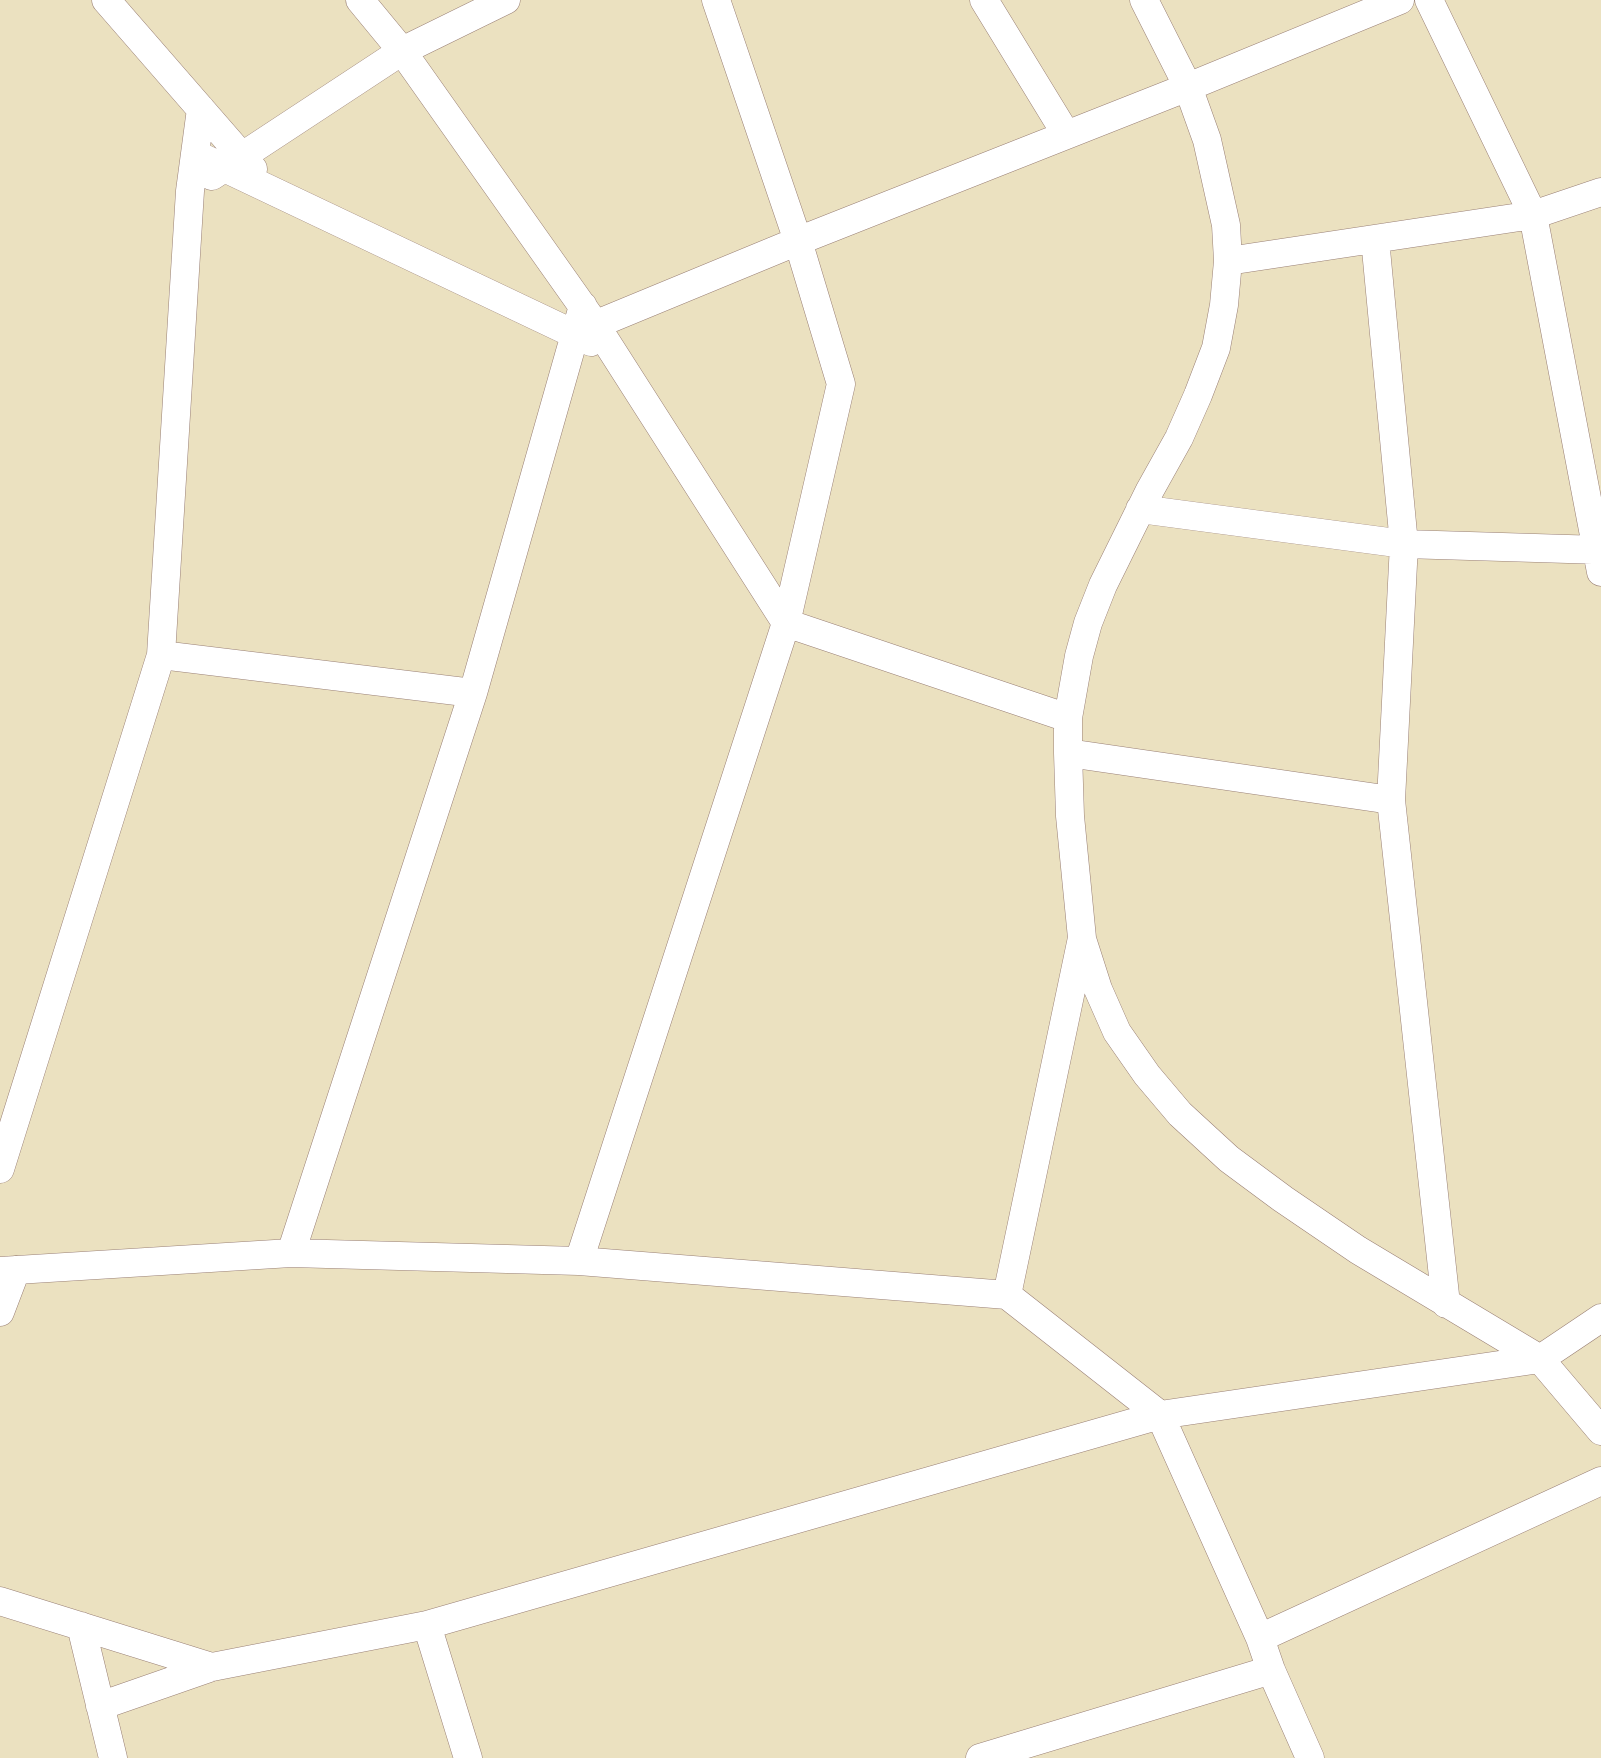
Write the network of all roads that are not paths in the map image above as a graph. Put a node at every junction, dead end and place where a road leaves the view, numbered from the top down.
1 (106, 0) edge
2 (360, 0) edge
3 (506, 0) edge
4 (716, 0) edge
5 (984, 0) edge
6 (1144, 0) edge
7 (1400, 0) edge
8 (1429, 0) edge
9 (402, 51) junction
10 (1188, 87) junction
11 (201, 108) junction
12 (1066, 134) junction
13 (195, 154) junction
14 (232, 162) junction
15 (190, 191) junction
16 (1601, 192) edge
17 (1534, 215) junction
18 (1375, 239) junction
19 (798, 241) junction
20 (1228, 261) junction
21 (584, 322) junction
22 (1140, 509) junction
23 (1404, 544) junction
24 (1600, 558) edge
25 (786, 623) junction
26 (160, 655) junction
27 (473, 693) junction
28 (1068, 718) junction
29 (1068, 753) junction
30 (1391, 800) junction
31 (1082, 938) junction
32 (0, 1169) edge
33 (291, 1253) junction
34 (579, 1261) junction
35 (8, 1271) edge
36 (1007, 1295) junction
37 (1446, 1304) junction
38 (0, 1312) edge
39 (1601, 1318) edge
40 (1540, 1359) junction
41 (1160, 1415) junction
42 (1601, 1431) edge
43 (1601, 1481) edge
44 (0, 1600) edge
45 (428, 1624) junction
46 (81, 1626) junction
47 (1260, 1638) junction
48 (212, 1667) junction
49 (1272, 1670) junction
50 (100, 1706) junction
51 (1013, 1754) edge
52 (113, 1758) edge
53 (468, 1758) edge
54 (980, 1758) edge
55 (1310, 1758) edge

1 - 11 street
2 - 9 street
3 - 9 street
4 - 19 street
5 - 12 street
6 - 10 street
7 - 10 street
8 - 17 street
9 - 14 street
9 - 21 street
10 - 12 street
10 - 20 street
11 - 13 street
11 - 14 street
12 - 19 street
13 - 14 street
13 - 15 street
14 - 15 street
14 - 21 street
15 - 26 street
16 - 17 street
17 - 18 street
17 - 24 street
18 - 20 street
18 - 23 street
19 - 21 street
19 - 25 street
20 - 22 street
21 - 25 street
21 - 27 street
22 - 23 street
22 - 28 street
23 - 24 street
23 - 30 street
25 - 28 street
25 - 34 street
26 - 27 street
26 - 32 street
27 - 33 street
28 - 29 street
29 - 30 street
29 - 31 street
30 - 37 street
31 - 36 street
31 - 37 street
33 - 34 street
33 - 35 street
34 - 36 street
35 - 38 street
36 - 41 street
37 - 40 street
39 - 40 street
40 - 41 street
40 - 42 street
41 - 45 street
41 - 47 street
43 - 47 street
44 - 46 street
45 - 48 street
45 - 53 street
46 - 48 street
46 - 50 street
47 - 49 street
48 - 50 street
49 - 51 street
49 - 55 street
50 - 52 street
51 - 54 street

